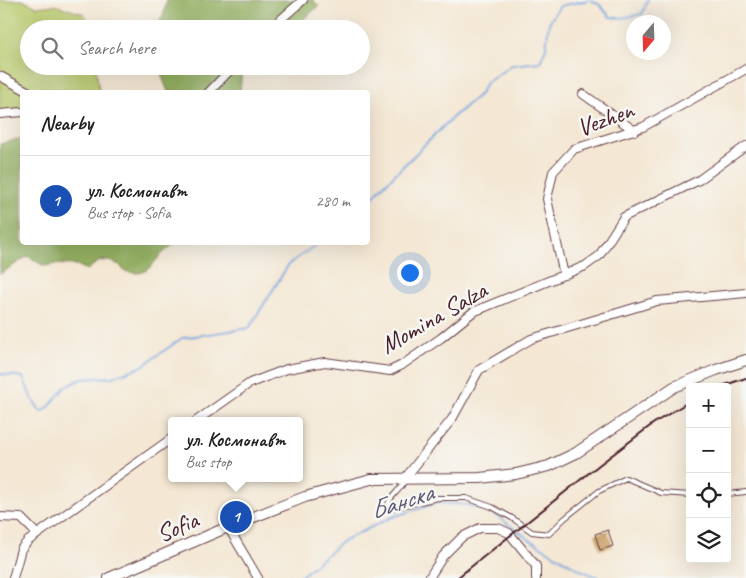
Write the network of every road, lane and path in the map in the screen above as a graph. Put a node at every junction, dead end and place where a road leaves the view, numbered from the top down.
1 (302, 1) edge
2 (279, 20) edge
3 (746, 69) edge
4 (225, 75) edge
5 (0, 76) edge
6 (24, 90) edge
7 (211, 90) edge
8 (583, 94) dead end
9 (20, 112) edge
10 (0, 114) edge
11 (635, 131) junction
12 (746, 146) edge
13 (564, 275) junction
14 (746, 292) edge
15 (746, 360) edge
16 (202, 417) edge
17 (168, 441) edge
18 (406, 477) junction
19 (746, 492) edge
20 (731, 494) edge
21 (686, 495) edge
22 (0, 517) edge
23 (228, 527) junction
24 (37, 534) junction
25 (13, 578) edge
26 (109, 578) edge
27 (258, 578) edge
28 (429, 578) edge
29 (536, 578) edge

1 - 2 street
3 - 11 street, Vezhen
4 - 7 street
5 - 6 street
8 - 11 street
9 - 10 street
11 - 13 street, Vezhen
12 - 13 street, Momina Salza
13 - 16 street, Momina Salza
14 - 18 street
15 - 18 street, Sofia
17 - 24 street
18 - 21 lane
18 - 23 street, Sofia
19 - 20 lane
22 - 24 street
23 - 26 street, Sofia
23 - 27 street
24 - 25 street
28 - 29 street

